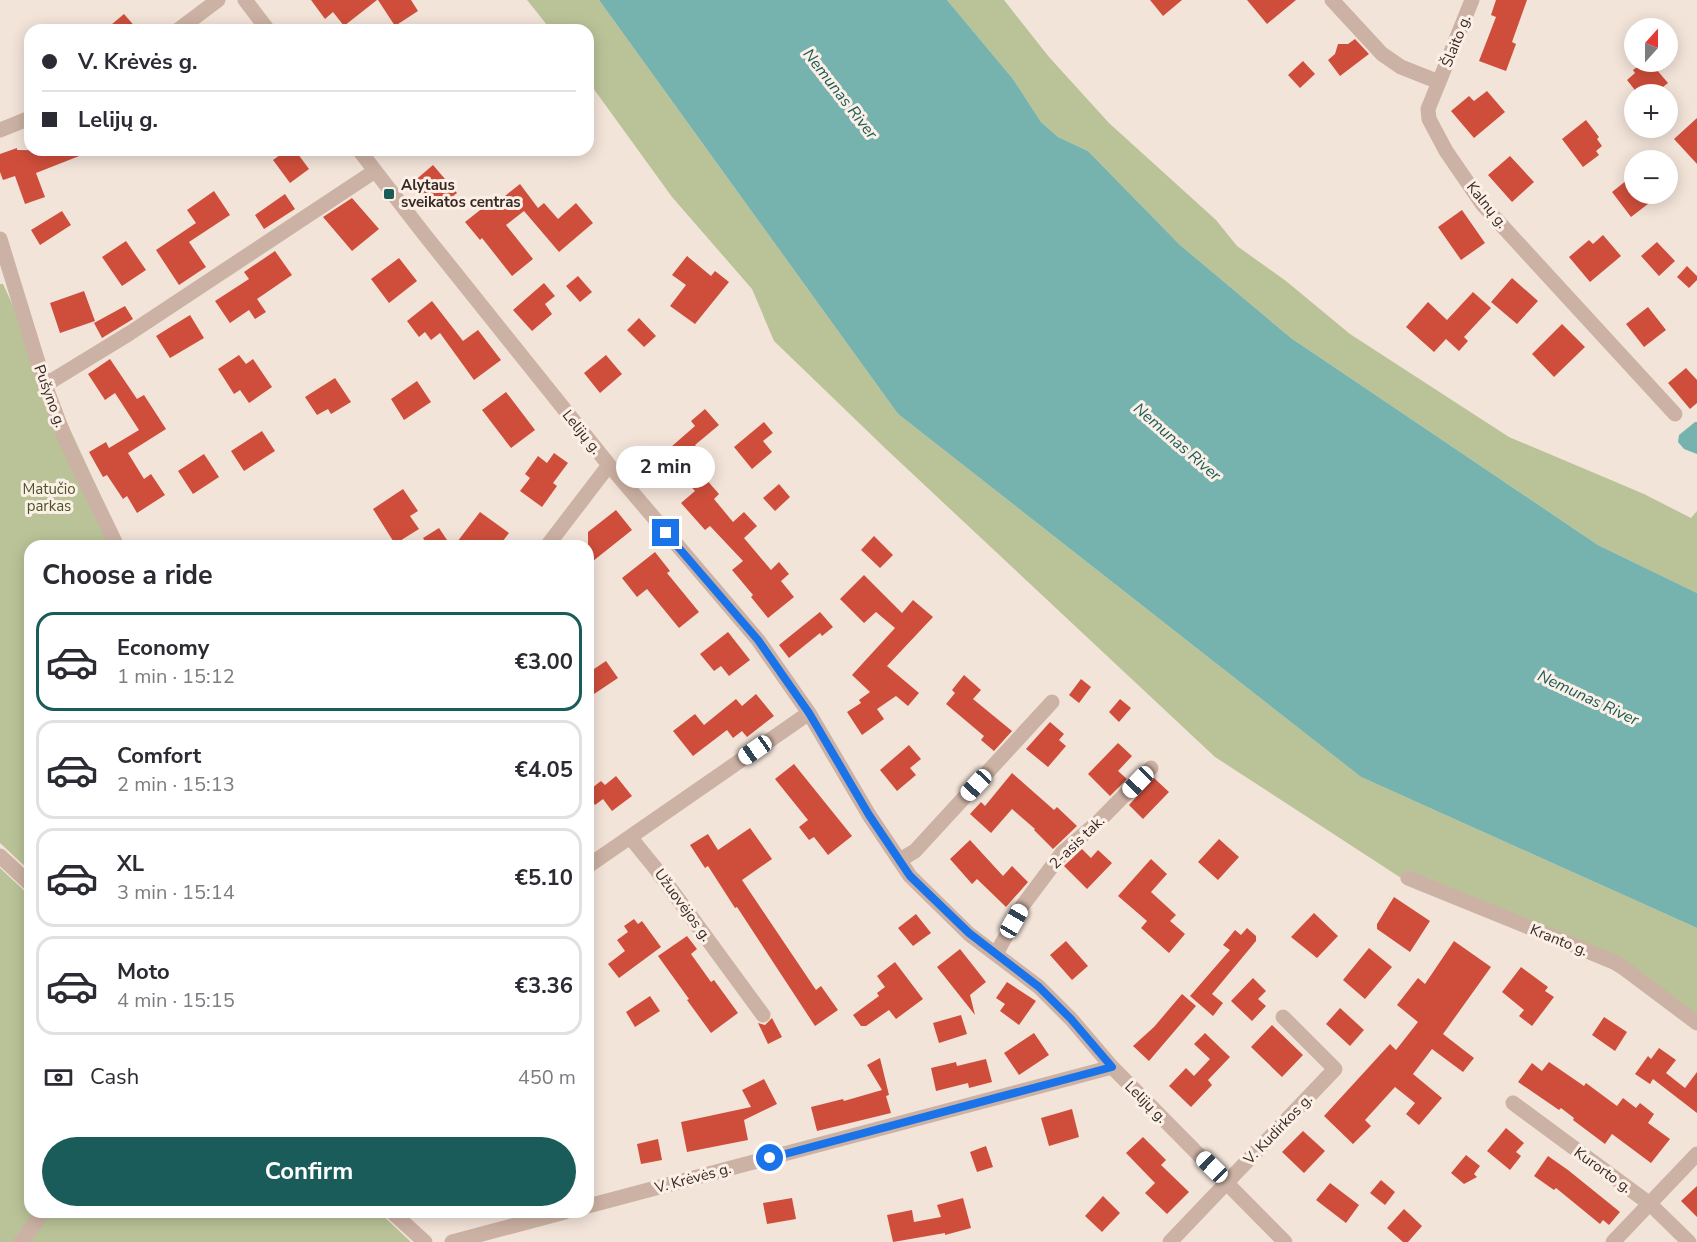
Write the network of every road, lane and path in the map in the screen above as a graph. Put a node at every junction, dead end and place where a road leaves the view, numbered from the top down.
1 (219, 0) edge
2 (245, 0) edge
3 (1332, 0) edge
4 (1472, 0) edge
5 (186, 24) edge
6 (263, 24) edge
7 (1439, 82) junction
8 (24, 120) edge
9 (0, 129) edge
10 (364, 156) edge
11 (375, 171) junction
12 (0, 239) edge
13 (45, 384) junction
14 (1675, 414) dead end
15 (609, 465) junction
16 (114, 540) edge
17 (552, 540) edge
18 (1052, 702) dead end
19 (809, 713) junction
20 (1151, 768) dead end
21 (630, 837) junction
22 (0, 856) edge
23 (900, 860) junction
24 (594, 862) edge
25 (24, 878) edge
26 (1408, 878) dead end
27 (996, 954) junction
28 (764, 1015) dead end
29 (1283, 1017) dead end
30 (1697, 1023) edge
31 (1112, 1067) junction
32 (1512, 1103) dead end
33 (1697, 1154) edge
34 (1227, 1182) junction
35 (594, 1204) edge
36 (1650, 1204) junction
37 (39, 1218) edge
38 (399, 1218) edge
39 (542, 1218) edge
40 (21, 1242) edge
41 (425, 1242) edge
42 (452, 1242) edge
43 (1170, 1242) edge
44 (1285, 1242) edge
45 (1613, 1242) edge
46 (1689, 1242) edge

1 - 5 street
2 - 6 street
3 - 7 street
4 - 7 street, Šlaito g.
7 - 14 street, Kalnų g.
8 - 9 street
10 - 11 street, Lelijų g.
11 - 13 street
11 - 15 street, Lelijų g.
12 - 13 street, Pušyno g.
13 - 16 street, Pušyno g.
15 - 17 street
15 - 19 street, Lelijų g.
18 - 23 street
19 - 21 street
19 - 23 street, Lelijų g.
20 - 27 street, 2-asis tak.
21 - 24 street
21 - 28 street, Užuovėjos g.
22 - 25 street
23 - 27 street, Lelijų g.
26 - 30 street, Kranto g.
27 - 31 street, Lelijų g.
29 - 34 street, V. Kudirkos g.
31 - 34 street, Lelijų g.
31 - 35 street, V. Krėvės g.
32 - 36 street, Kurorto g.
33 - 36 street
34 - 43 street, V. Kudirkos g.
34 - 44 street, Lelijų g.
36 - 45 street
36 - 46 street, Kurorto g.
37 - 40 street
38 - 41 street
39 - 42 street

